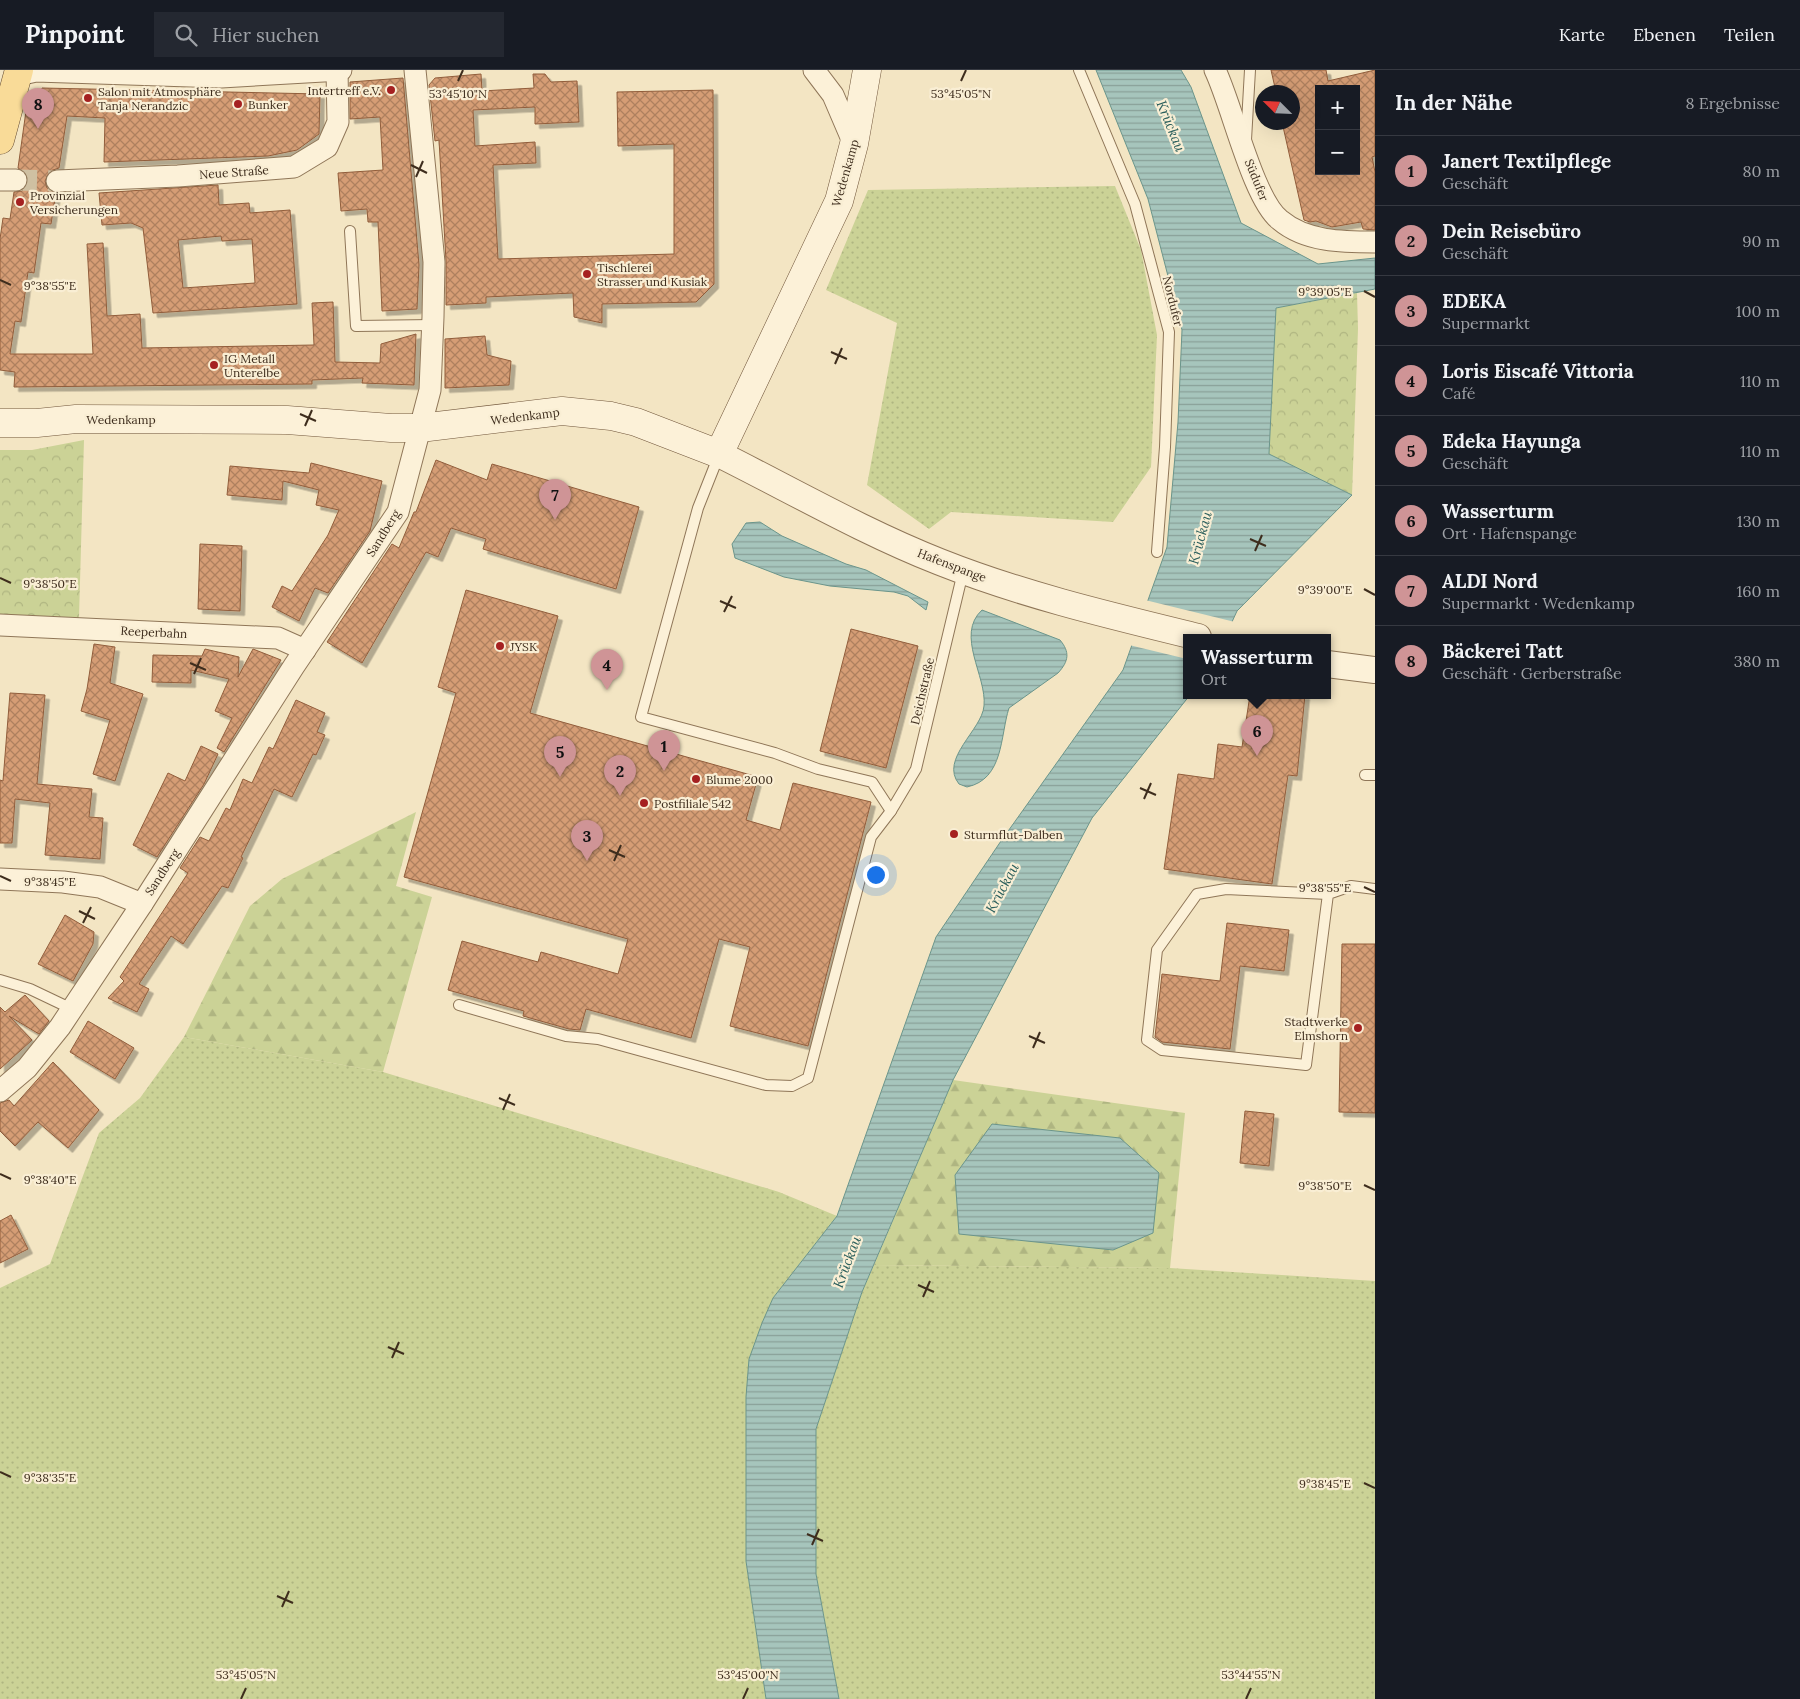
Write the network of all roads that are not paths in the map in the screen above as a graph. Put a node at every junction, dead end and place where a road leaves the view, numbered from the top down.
1 (337, 70) edge
2 (341, 70) edge
3 (415, 70) edge
4 (814, 70) edge
5 (867, 70) edge
6 (1079, 70) edge
7 (1215, 70) edge
8 (1250, 70) edge
9 (12, 74) edge
10 (221, 74) edge
11 (0, 140) edge
12 (854, 144) junction
13 (1245, 151) junction
14 (57, 181) tunnel mouth
15 (350, 231) dead end
16 (1375, 242) edge
17 (433, 325) junction
18 (0, 423) edge
19 (420, 428) junction
20 (719, 454) junction
21 (1156, 552) dead end
22 (963, 571) junction
23 (0, 625) edge
24 (1186, 634) edge
25 (305, 650) junction
26 (1331, 664) edge
27 (1375, 670) edge
28 (891, 811) junction
29 (0, 879) edge
30 (1375, 889) edge
31 (1328, 894) junction
32 (142, 904) junction
33 (0, 980) edge
34 (459, 1005) dead end
35 (72, 1009) junction
36 (0, 1091) edge

1 - 2 street
1 - 10 street
1 - 14 street, Neue Straße
3 - 17 street, Sandberg
4 - 12 street
5 - 12 main road, Wedenkamp
6 - 21 lane, Nordufer
7 - 13 street, Südufer
8 - 13 lane
9 - 10 street
9 - 11 main road
12 - 20 main road, Wedenkamp
13 - 16 street, Südufer
15 - 17 lane
17 - 19 street, Sandberg
18 - 19 main road, Wedenkamp
19 - 20 main road, Wedenkamp
19 - 25 street, Sandberg
20 - 22 street, Hafenspange
20 - 28 lane
22 - 24 street, Hafenspange
22 - 28 lane, Deichstraße
23 - 25 street, Reeperbahn
25 - 32 street, Sandberg
26 - 27 street
28 - 34 lane, Deichstraße
29 - 32 street, Sandberg
30 - 31 lane
31 - 31 lane
32 - 35 street, Sandberg
33 - 35 lane
35 - 36 street, Sandberg

